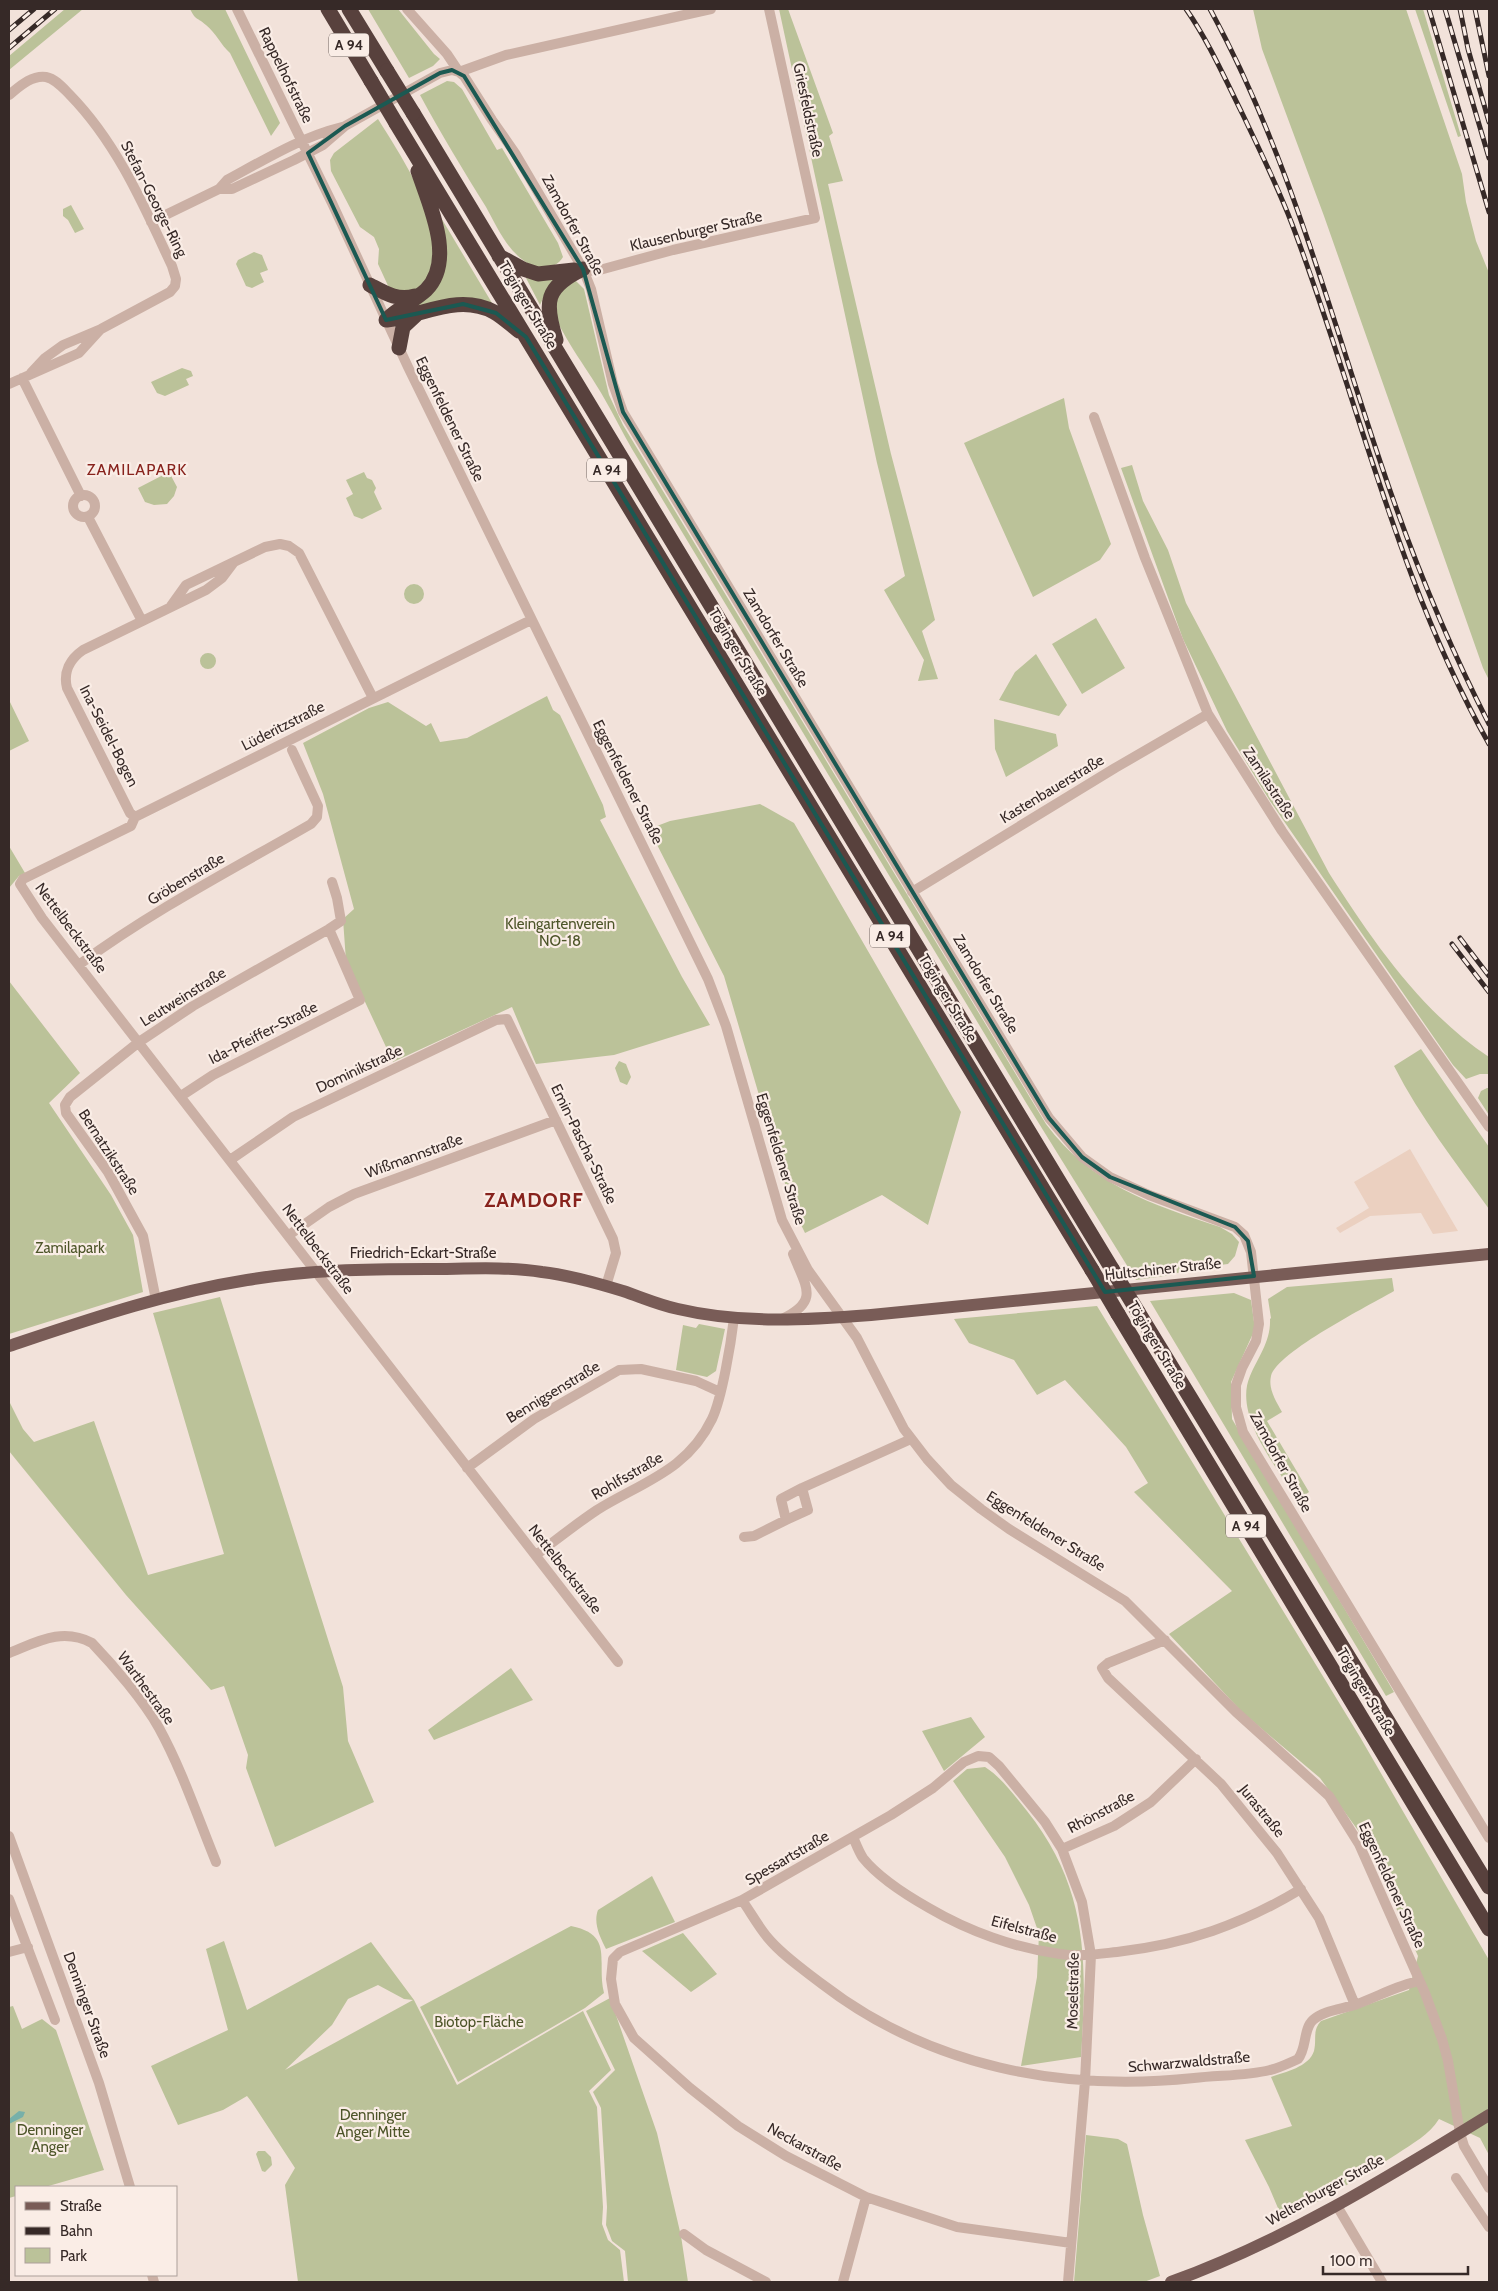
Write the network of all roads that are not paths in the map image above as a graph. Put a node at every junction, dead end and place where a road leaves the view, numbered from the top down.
1 (237, 9) edge
2 (328, 9) edge
3 (350, 9) edge
4 (407, 9) edge
5 (711, 9) edge
6 (770, 9) edge
7 (458, 72) junction
8 (9, 95) edge
9 (345, 126) junction
10 (302, 141) junction
11 (409, 144) junction
12 (308, 153) junction
13 (219, 189) junction
14 (815, 218) joint
15 (151, 222) junction
16 (498, 255) junction
17 (583, 269) junction
18 (370, 285) junction
19 (419, 296) junction
20 (418, 312) junction
21 (386, 320) junction
22 (101, 330) junction
23 (526, 337) junction
24 (399, 348) junction
25 (564, 364) junction
26 (27, 375) junction
27 (9, 384) edge
28 (1094, 417) dead end
29 (81, 496) junction
30 (88, 517) junction
31 (531, 620) junction
32 (142, 621) junction
33 (373, 698) junction
34 (1208, 714) junction
35 (292, 750) dead end
36 (135, 817) junction
37 (53, 865) joint
38 (332, 882) dead end
39 (912, 892) junction
40 (328, 929) junction
41 (80, 964) junction
42 (507, 1019) joint
43 (139, 1042) junction
44 (181, 1096) junction
45 (64, 1105) joint
46 (556, 1120) junction
47 (1489, 1127) edge
48 (230, 1160) junction
49 (788, 1234) junction
50 (289, 1235) junction
51 (1489, 1254) edge
52 (316, 1271) junction
53 (1254, 1276) junction
54 (606, 1286) junction
55 (156, 1300) junction
56 (841, 1317) junction
57 (734, 1318) junction
58 (780, 1320) junction
59 (9, 1346) edge
60 (720, 1392) junction
61 (911, 1439) junction
62 (468, 1468) junction
63 (802, 1488) junction
64 (786, 1520) junction
65 (744, 1537) dead end
66 (536, 1555) junction
67 (1165, 1640) junction
68 (9, 1653) edge
69 (618, 1662) dead end
70 (1196, 1759) junction
71 (964, 1762) joint
72 (9, 1836) edge
73 (853, 1837) junction
74 (1489, 1838) edge
75 (1062, 1849) junction
76 (216, 1862) dead end
77 (1489, 1888) edge
78 (1301, 1889) junction
79 (9, 1899) edge
80 (742, 1900) junction
81 (1489, 1929) edge
82 (28, 1947) junction
83 (9, 1952) edge
84 (1090, 1955) junction
85 (613, 1959) joint
86 (1419, 1981) junction
87 (1355, 2005) junction
88 (55, 2020) dead end
89 (1085, 2081) junction
90 (1489, 2115) edge
91 (1460, 2133) junction
92 (1456, 2178) dead end
93 (130, 2186) edge
94 (1489, 2188) edge
95 (866, 2197) junction
96 (1337, 2206) junction
97 (1489, 2227) edge
98 (684, 2234) dead end
99 (1071, 2243) junction
100 (766, 2282) edge
101 (843, 2282) edge
102 (1068, 2282) edge
103 (1171, 2282) edge
104 (1382, 2282) edge

1 - 10 street, Rappelhofstraße
2 - 11 highway, Töginger Straße / A 94, bridge
3 - 16 highway, Töginger Straße / A 94, bridge
4 - 7 street, Zamdorfer Straße
5 - 7 street
6 - 14 street, Griesfeldstraße
7 - 9 street
7 - 17 street, Zamdorfer Straße
8 - 15 street, Stefan-George-Ring
9 - 10 street
9 - 12 street
10 - 12 street, Rappelhofstraße
10 - 13 street
11 - 19 highway
11 - 23 highway, Töginger Straße / A 94
12 - 13 street
12 - 18 street, Eggenfeldener Straße
13 - 15 street
14 - 17 street, Klausenburger Straße
15 - 22 street, Stefan-George-Ring
16 - 17 highway
16 - 25 highway, Töginger Straße / A 94
17 - 25 highway
17 - 39 street, Zamdorfer Straße
18 - 19 highway
18 - 21 street, Eggenfeldener Straße
19 - 21 highway
20 - 21 highway
20 - 23 highway
20 - 24 highway
21 - 24 street, Eggenfeldener Straße
22 - 26 street, Stefan-George-Ring
22 - 26 street, Stefan-George-Ring
23 - 81 highway, Töginger Straße / A 94, bridge
24 - 31 street, Eggenfeldener Straße
25 - 77 highway, Töginger Straße / A 94, bridge
26 - 27 street, Stefan-George-Ring
26 - 29 street
28 - 34 street, Zamilastraße
29 - 30 street
29 - 30 street
30 - 32 street
31 - 33 street, Lüderitzstraße
31 - 49 street, Eggenfeldener Straße
32 - 33 street, Ina-Seidel-Bogen
32 - 36 street, Ina-Seidel-Bogen
33 - 36 street, Lüderitzstraße
34 - 39 street, Kastenbauerstraße
34 - 47 street, Zamilastraße
35 - 41 street, Gröbenstraße
36 - 37 street, Lüderitzstraße
37 - 41 street, Nettelbeckstraße
38 - 40 street
39 - 53 street, Zamdorfer Straße
40 - 43 street, Leutweinstraße
40 - 44 street, Ida-Pfeiffer-Straße
41 - 43 street, Nettelbeckstraße
42 - 46 street, Emin-Pascha-Straße
42 - 48 street, Dominikstraße
43 - 44 street, Nettelbeckstraße
43 - 45 street, Leutweinstraße
44 - 48 street, Nettelbeckstraße
45 - 55 street, Bernatzikstraße
46 - 50 street, Wißmannstraße
46 - 54 street, Emin-Pascha-Straße
48 - 50 street, Nettelbeckstraße
49 - 56 street, Eggenfeldener Straße
49 - 58 street
50 - 52 street, Nettelbeckstraße
51 - 53 main road, Hultschiner Straße
52 - 54 main road, Friedrich-Eckart-Straße
52 - 55 main road, Friedrich-Eckart-Straße
52 - 62 street, Nettelbeckstraße
53 - 56 main road, Hultschiner Straße
53 - 74 street, Zamdorfer Straße
54 - 57 main road, Friedrich-Eckart-Straße
55 - 59 main road, Friedrich-Eckart-Straße
56 - 58 main road, Friedrich-Eckart-Straße
56 - 61 street, Eggenfeldener Straße
57 - 58 main road, Friedrich-Eckart-Straße
57 - 60 street, Rohlfsstraße
60 - 62 street, Bennigsenstraße
60 - 66 street, Rohlfsstraße
61 - 63 street
61 - 67 street, Eggenfeldener Straße
62 - 66 street, Nettelbeckstraße
63 - 64 street
63 - 64 street
64 - 65 street
66 - 69 street, Nettelbeckstraße
67 - 70 street, Jurastraße
67 - 86 street, Eggenfeldener Straße
68 - 76 street, Warthestraße
70 - 75 street, Rhönstraße
70 - 78 street, Jurastraße
71 - 73 street, Spessartstraße
71 - 75 street, Moselstraße
72 - 93 street, Denninger Straße
73 - 80 street, Spessartstraße
73 - 84 street, Eifelstraße
75 - 84 street, Moselstraße
78 - 84 street, Eifelstraße
78 - 87 street, Jurastraße
79 - 82 street
80 - 85 street, Spessartstraße
80 - 89 street, Schwarzwaldstraße
82 - 83 street
82 - 88 street
84 - 89 street, Moselstraße
85 - 95 street, Neckarstraße
86 - 87 street, Schwarzwaldstraße
86 - 91 street, Eggenfeldener Straße
87 - 89 street, Schwarzwaldstraße
89 - 99 street, Moselstraße
90 - 91 main road, Weltenburger Straße
91 - 94 street, Eggenfeldener Straße
91 - 96 main road, Weltenburger Straße
92 - 97 street
95 - 99 street, Neckarstraße
95 - 101 street
96 - 103 main road, Weltenburger Straße
96 - 104 street
98 - 100 street
99 - 102 street, Moselstraße

